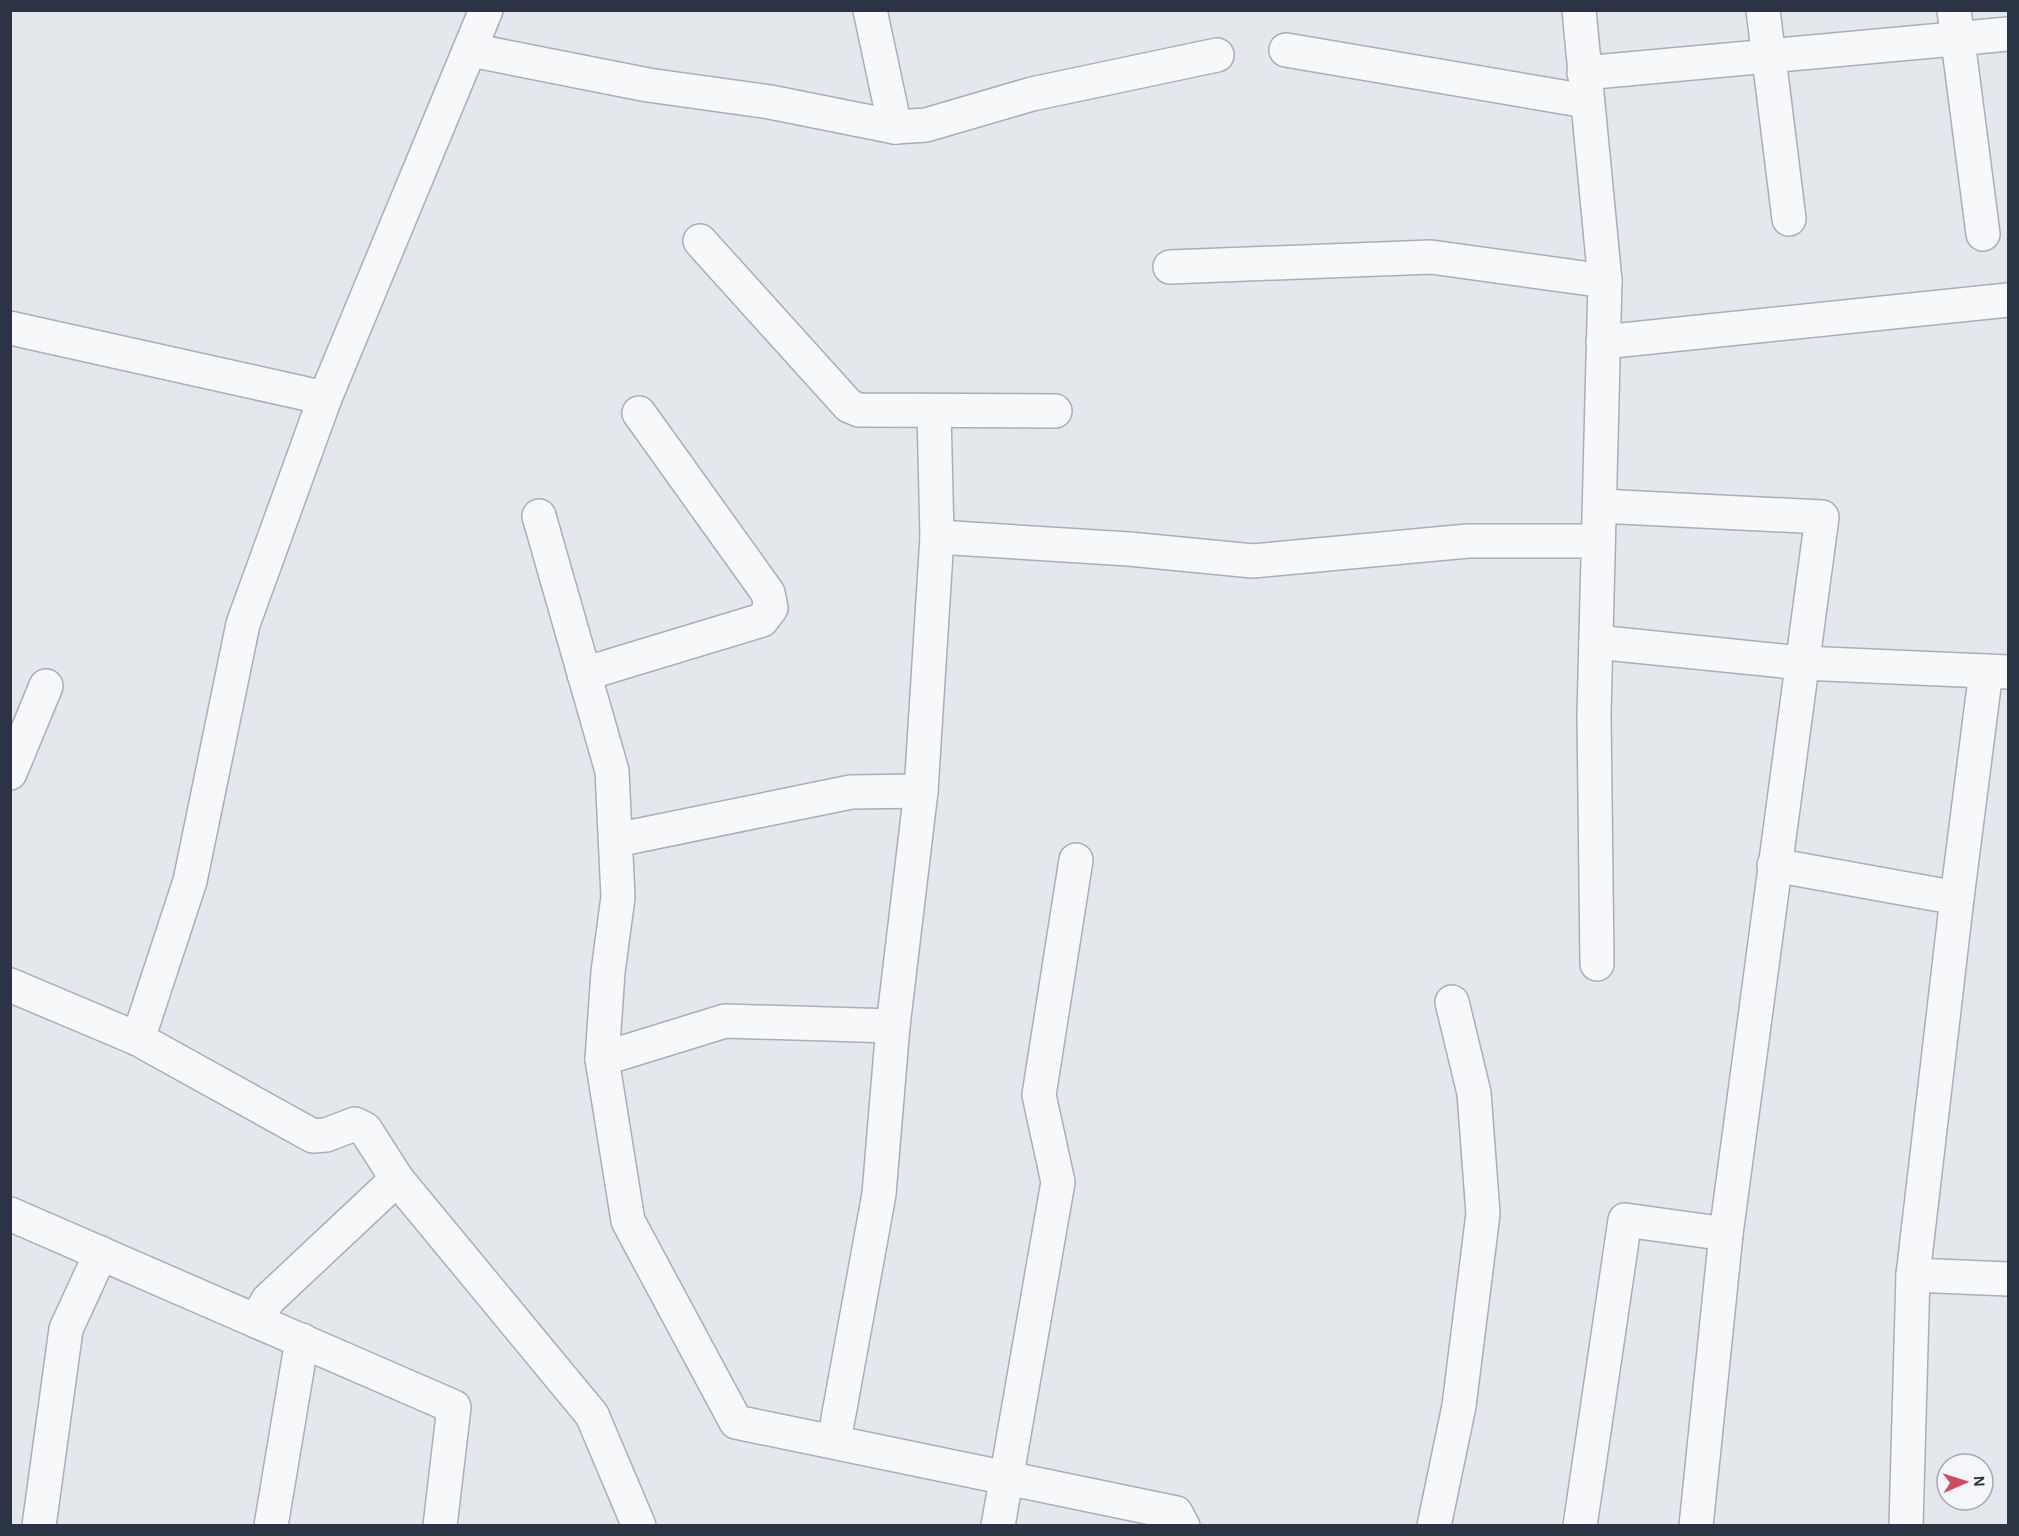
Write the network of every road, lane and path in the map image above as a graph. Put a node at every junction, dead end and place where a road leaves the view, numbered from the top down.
1 (486, 10) edge
2 (870, 10) edge
3 (1579, 10) edge
4 (1763, 10) edge
5 (1955, 25) edge
6 (2008, 34) edge
7 (471, 50) junction
8 (1286, 50) dead end
9 (1217, 55) dead end
10 (1767, 56) junction
11 (1585, 87) junction
12 (895, 127) junction
13 (1789, 219) dead end
14 (1983, 234) dead end
15 (700, 241) dead end
16 (1170, 267) dead end
17 (1605, 281) junction
18 (2008, 300) edge
19 (10, 328) edge
20 (1603, 342) junction
21 (325, 398) junction
22 (934, 411) junction
23 (1055, 411) dead end
24 (639, 413) dead end
25 (1600, 506) junction
26 (539, 516) dead end
27 (937, 537) junction
28 (1598, 541) junction
29 (1596, 642) junction
30 (1802, 663) junction
31 (1997, 671) edge
32 (584, 674) junction
33 (46, 686) dead end
34 (10, 773) edge
35 (921, 791) junction
36 (616, 840) junction
37 (1076, 860) dead end
38 (1774, 865) junction
39 (1957, 898) junction
40 (1597, 964) dead end
41 (10, 985) edge
42 (1452, 1002) dead end
43 (893, 1026) junction
44 (138, 1038) junction
45 (602, 1059) junction
46 (397, 1179) junction
47 (10, 1214) edge
48 (1726, 1234) junction
49 (101, 1253) junction
50 (1913, 1275) junction
51 (2008, 1279) edge
52 (256, 1321) junction
53 (302, 1340) junction
54 (834, 1441) junction
55 (1006, 1476) junction
56 (39, 1526) edge
57 (271, 1526) edge
58 (440, 1526) edge
59 (639, 1526) edge
60 (998, 1526) edge
61 (1183, 1526) edge
62 (1434, 1526) edge
63 (1580, 1526) edge
64 (1696, 1526) edge
65 (1906, 1526) edge

1 - 7 street
2 - 12 street
3 - 11 street
4 - 10 street
5 - 6 street
5 - 10 street
5 - 14 street
7 - 12 street
7 - 21 street
8 - 11 street
9 - 12 street
10 - 11 street
10 - 13 street
11 - 17 street
15 - 22 street
16 - 17 street
17 - 20 street
18 - 20 street
19 - 21 street
20 - 25 street
21 - 44 street
22 - 23 street
22 - 27 street
24 - 32 street
25 - 28 street
25 - 30 street
26 - 32 street
27 - 28 street
27 - 35 street
28 - 29 street
29 - 30 street
29 - 40 street
30 - 31 street
30 - 38 street
31 - 39 street
32 - 36 street
33 - 34 street
35 - 36 street
35 - 43 street
36 - 45 street
37 - 55 street
38 - 39 street
38 - 48 street
39 - 50 street
41 - 44 street
42 - 62 street
43 - 45 street
43 - 54 street
44 - 46 street
45 - 54 street
46 - 52 street
46 - 59 street
47 - 49 street
48 - 63 street
48 - 64 street
49 - 52 street
49 - 56 street
50 - 51 street
50 - 65 street
52 - 53 street
53 - 57 street
53 - 58 street
54 - 55 street
55 - 60 street
55 - 61 street

